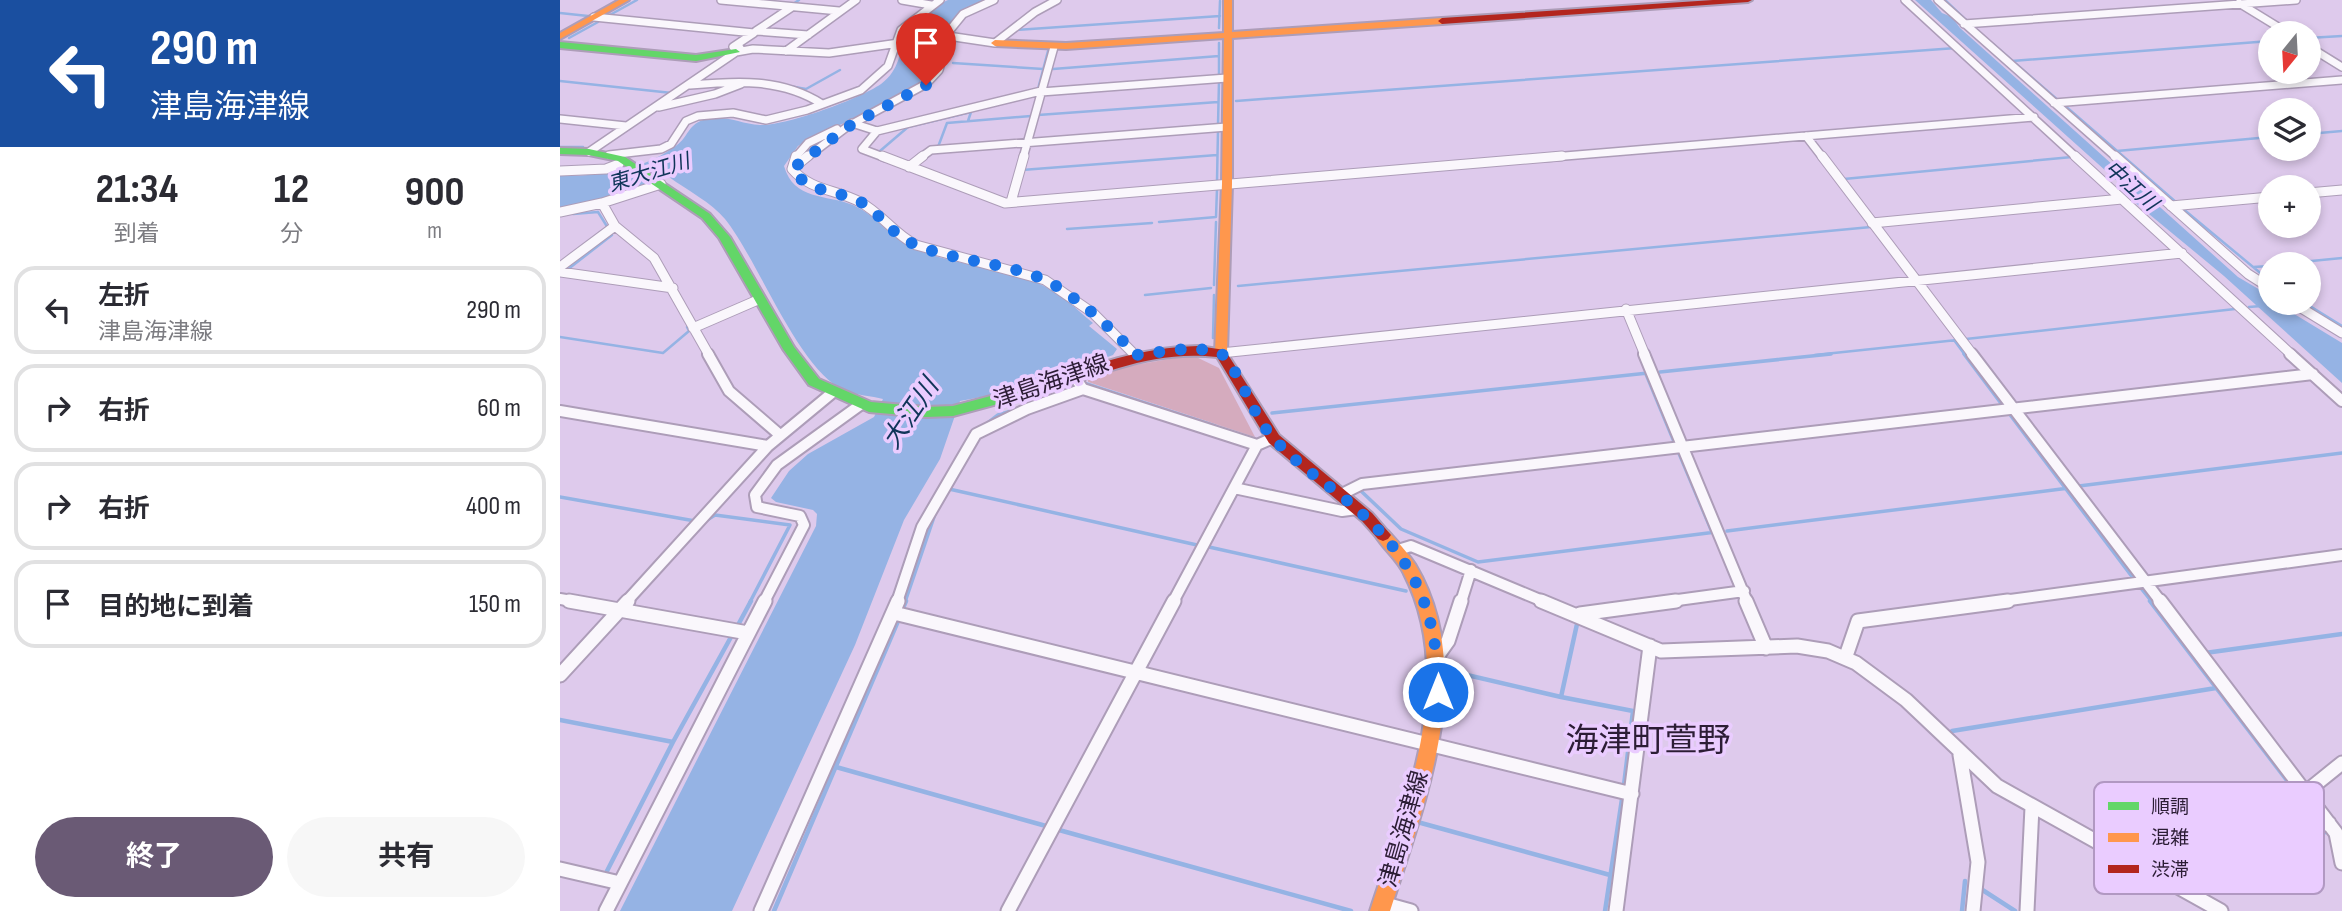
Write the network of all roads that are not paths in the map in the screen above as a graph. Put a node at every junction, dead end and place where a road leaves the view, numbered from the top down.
1 (625, 0) edge
2 (721, 0) edge
3 (856, 0) edge
4 (902, 0) edge
5 (940, 0) edge
6 (994, 0) edge
7 (1057, 0) edge
8 (1228, 0) edge
9 (1748, 0) edge
10 (1905, 0) edge
11 (1938, 0) edge
12 (2297, 0) edge
13 (2237, 2) edge
14 (931, 5) junction
15 (793, 7) junction
16 (839, 11) junction
17 (594, 17) junction
18 (2268, 21) edge
19 (1964, 24) junction
20 (755, 32) junction
21 (808, 35) junction
22 (560, 36) edge
23 (946, 36) junction
24 (1227, 36) junction
25 (900, 41) junction
26 (995, 43) junction
27 (560, 45) edge
28 (1054, 47) junction
29 (753, 49) junction
30 (786, 51) junction
31 (736, 52) junction
32 (2321, 54) edge
33 (2342, 67) edge
34 (1227, 78) junction
35 (746, 80) junction
36 (2342, 80) edge
37 (688, 85) junction
38 (1041, 92) junction
39 (708, 96) junction
40 (2054, 103) junction
41 (822, 104) junction
42 (653, 109) junction
43 (709, 114) junction
44 (2034, 117) junction
45 (560, 119) edge
46 (852, 124) junction
47 (626, 126) junction
48 (1227, 127) junction
49 (877, 131) junction
50 (1806, 136) junction
51 (1028, 142) junction
52 (560, 150) edge
53 (589, 152) junction
54 (619, 161) junction
55 (909, 167) junction
56 (560, 171) edge
57 (660, 183) junction
58 (1227, 184) junction
59 (2342, 190) edge
60 (2321, 192) edge
61 (2258, 198) edge
62 (2122, 199) junction
63 (1011, 202) junction
64 (602, 203) junction
65 (2171, 206) junction
66 (560, 212) edge
67 (1872, 223) junction
68 (615, 226) junction
69 (2182, 253) junction
70 (560, 269) edge
71 (1915, 280) junction
72 (2258, 280) edge
73 (673, 288) junction
74 (761, 299) junction
75 (1626, 309) junction
76 (2312, 315) edge
77 (693, 328) junction
78 (2342, 334) edge
79 (1221, 353) junction
80 (1135, 355) junction
81 (2313, 374) junction
82 (1074, 376) junction
83 (1083, 389) junction
84 (832, 393) junction
85 (2342, 401) edge
86 (864, 406) junction
87 (2014, 408) junction
88 (560, 411) edge
89 (780, 435) junction
90 (1273, 438) junction
91 (1257, 445) junction
92 (768, 446) junction
93 (1684, 446) junction
94 (1234, 488) junction
95 (1340, 495) junction
96 (1357, 509) junction
97 (1398, 550) junction
98 (2342, 555) edge
99 (1471, 570) junction
100 (2145, 582) junction
101 (1744, 591) junction
102 (560, 599) edge
103 (619, 610) junction
104 (894, 612) junction
105 (1577, 614) junction
106 (748, 633) junction
107 (1650, 646) junction
108 (1766, 648) junction
109 (1438, 655) junction
110 (1846, 656) junction
111 (1135, 671) junction
112 (560, 675) edge
113 (1429, 743) junction
114 (1960, 755) junction
115 (2342, 763) edge
116 (2298, 782) edge
117 (2318, 782) edge
118 (1632, 793) junction
119 (2032, 807) junction
120 (2324, 816) edge
121 (2329, 823) junction
122 (2324, 824) edge
123 (2094, 841) edge
124 (2342, 863) edge
125 (560, 869) edge
126 (620, 883) junction
127 (2190, 894) edge
128 (1381, 907) edge
129 (606, 911) edge
130 (761, 911) edge
131 (1008, 911) edge
132 (1411, 911) edge
133 (1616, 911) edge
134 (1973, 911) edge
135 (2027, 911) edge
136 (2221, 911) edge

1 - 17 street
2 - 15 street
3 - 16 street
4 - 14 street
5 - 14 street
6 - 23 street
7 - 26 street
8 - 24 street
9 - 24 street
10 - 44 street
11 - 19 street
12 - 13 street
13 - 18 street
13 - 19 street
14 - 25 street
15 - 16 street
15 - 20 street
16 - 21 street
17 - 20 street
17 - 22 street
19 - 40 street
20 - 21 street
20 - 29 street
21 - 30 street
23 - 25 street
23 - 26 street
23 - 46 street
24 - 28 street
24 - 34 street
25 - 30 street
25 - 41 street
26 - 28 street
27 - 31 street
28 - 38 street
29 - 30 street
29 - 31 street
31 - 37 street
32 - 33 street
34 - 38 street
34 - 48 street
35 - 37 street
35 - 39 street
35 - 41 street
36 - 40 street
37 - 42 street
38 - 49 street
38 - 51 street
39 - 42 street
39 - 43 street
40 - 65 street
41 - 43 street
42 - 47 street
43 - 54 street
44 - 50 street
44 - 62 street
45 - 47 street
46 - 49 street
46 - 80 street
47 - 53 street
48 - 51 street
48 - 58 street
49 - 55 street
50 - 58 street
50 - 67 street
51 - 55 street
51 - 63 street
52 - 53 street, 津島海津線
53 - 54 street, 津島海津線
54 - 56 street
54 - 57 street, 津島海津線
55 - 63 street
57 - 64 street
57 - 74 street, 津島海津線
58 - 63 street
58 - 79 street
59 - 60 street
61 - 65 street
62 - 67 street
62 - 69 street
64 - 66 street
64 - 68 street
65 - 72 street
67 - 71 street
68 - 70 street
68 - 73 street
69 - 71 street
69 - 81 street
70 - 73 street
71 - 75 street
71 - 87 street
73 - 77 street
74 - 77 street
74 - 84 street, 津島海津線
75 - 79 street
75 - 93 street
76 - 78 street
77 - 89 street
79 - 80 street, 津島海津線
79 - 90 street, 津島海津線
80 - 82 street, 津島海津線
81 - 85 street
81 - 87 street
82 - 83 street
82 - 86 street, 津島海津線
83 - 91 street
83 - 104 street
84 - 86 street, 津島海津線
84 - 89 street
86 - 106 street
87 - 93 street
87 - 100 street
88 - 92 street
89 - 92 street
90 - 91 street
90 - 95 street, 津島海津線
91 - 94 street
92 - 103 street
93 - 95 street
93 - 101 street
94 - 96 street
94 - 111 street
95 - 96 street, 津島海津線
96 - 97 street, 津島海津線
97 - 99 street
97 - 109 street, 津島海津線
98 - 100 street
99 - 105 street
99 - 109 street
100 - 110 street
100 - 116 street
101 - 105 street
101 - 108 street
102 - 103 street
103 - 106 street
103 - 112 street
104 - 111 street
104 - 130 street
105 - 107 street
106 - 126 street
107 - 108 street
107 - 118 street
108 - 110 street
109 - 113 street, 津島海津線
110 - 114 street
111 - 113 street
111 - 131 street
113 - 118 street
113 - 128 street, 津島海津線
114 - 119 street
114 - 134 street
115 - 117 street
118 - 133 street
119 - 123 street
119 - 135 street
120 - 121 street
121 - 122 street
121 - 124 street
125 - 126 street
126 - 129 street
127 - 136 street
128 - 132 street

